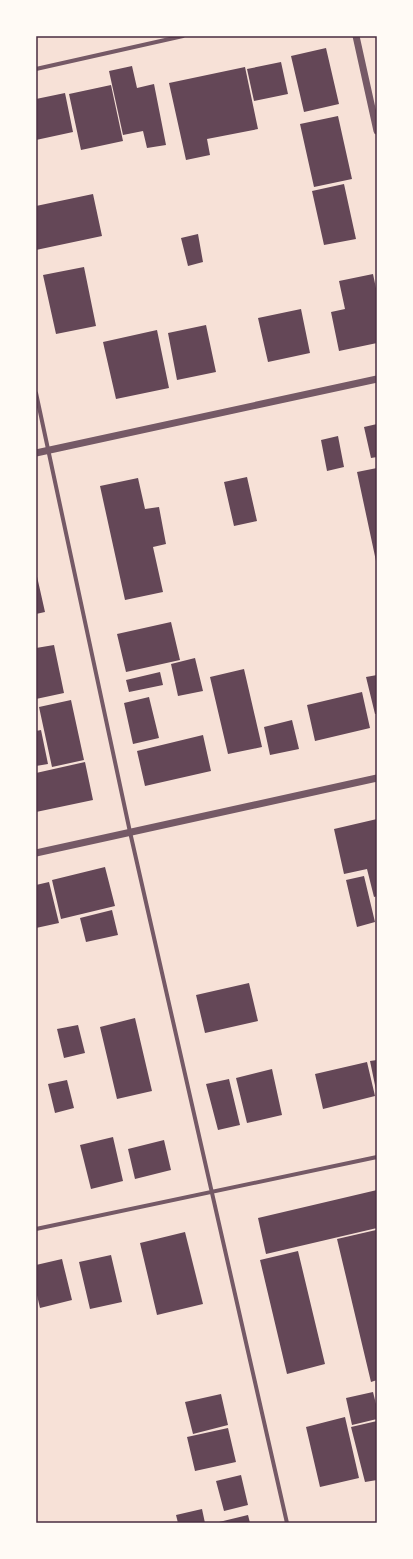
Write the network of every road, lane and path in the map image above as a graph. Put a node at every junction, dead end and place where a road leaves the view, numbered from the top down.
1 (183, 36) edge
2 (356, 36) edge
3 (36, 69) edge
4 (377, 131) edge
5 (377, 379) edge
6 (36, 393) edge
7 (48, 450) junction
8 (36, 453) edge
9 (377, 778) edge
10 (130, 832) junction
11 (36, 853) edge
12 (377, 1157) edge
13 (213, 1191) junction
14 (36, 1228) edge
15 (287, 1523) edge

1 - 3 street
2 - 4 street
5 - 7 street
6 - 7 street
7 - 8 street
7 - 10 street
9 - 10 street
10 - 11 street
10 - 13 street
12 - 13 street
13 - 14 street
13 - 15 street

